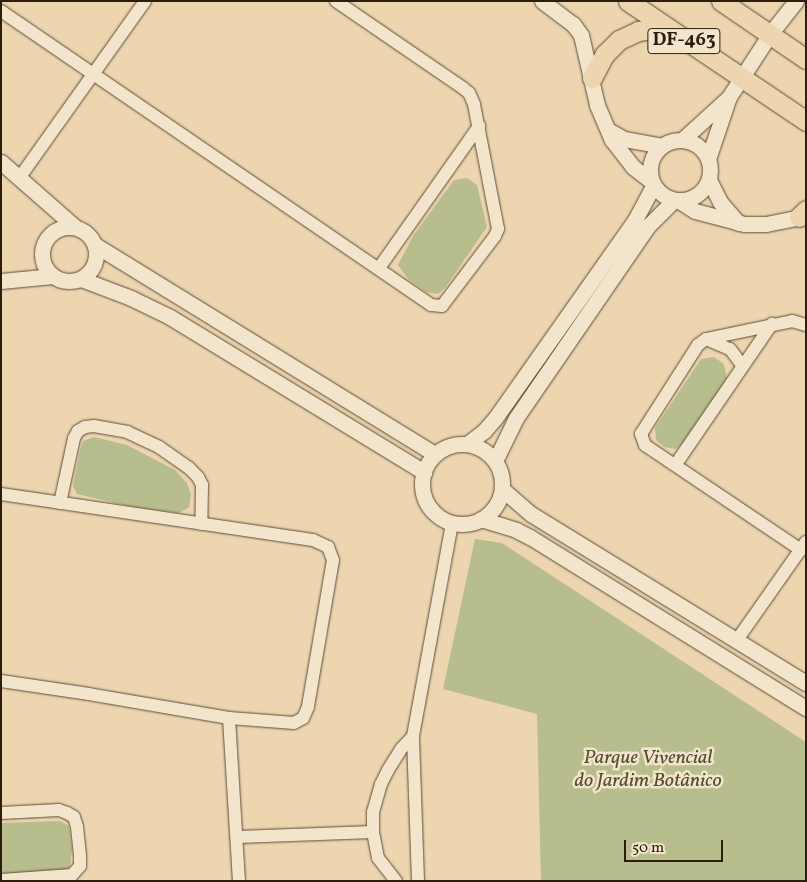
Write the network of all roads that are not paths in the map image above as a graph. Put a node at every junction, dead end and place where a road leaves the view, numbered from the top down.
1 (145, 1) edge
2 (336, 1) edge
3 (542, 1) edge
4 (628, 1) edge
5 (721, 1) edge
6 (796, 1) edge
7 (1, 11) edge
8 (664, 27) junction
9 (770, 34) junction
10 (806, 59) edge
11 (93, 76) junction
12 (592, 78) junction
13 (742, 78) junction
14 (729, 97) junction
15 (806, 121) edge
16 (479, 126) junction
17 (608, 130) junction
18 (682, 140) junction
19 (662, 146) junction
20 (708, 159) junction
21 (1, 162) edge
22 (20, 177) junction
23 (708, 180) junction
24 (652, 183) junction
25 (676, 200) junction
26 (804, 214) edge
27 (738, 223) junction
28 (75, 227) junction
29 (95, 244) junction
30 (379, 268) junction
31 (53, 276) junction
32 (81, 279) junction
33 (1, 281) edge
34 (772, 324) junction
35 (806, 325) edge
36 (706, 339) junction
37 (743, 366) junction
38 (467, 444) junction
39 (435, 454) junction
40 (495, 461) junction
41 (676, 464) junction
42 (424, 472) junction
43 (502, 489) junction
44 (1, 494) edge
45 (60, 503) junction
46 (481, 519) junction
47 (452, 523) junction
48 (201, 524) junction
49 (803, 546) edge
50 (737, 640) junction
51 (1, 681) edge
52 (806, 683) edge
53 (806, 708) edge
54 (230, 718) junction
55 (413, 736) junction
56 (1, 814) edge
57 (373, 832) junction
58 (238, 837) junction
59 (1, 880) edge
60 (239, 881) edge
61 (396, 881) edge
62 (418, 881) edge

1 - 11 street
2 - 16 street
3 - 12 street
4 - 8 main road, DF-463
5 - 9 main road, DF-463
6 - 9 street
7 - 11 street
8 - 12 main road
8 - 13 main road, DF-463
9 - 10 main road, DF-463
9 - 13 street
11 - 22 street
11 - 30 street
12 - 17 street
13 - 14 street
13 - 15 main road, DF-463
14 - 18 street
14 - 20 street
16 - 30 street
16 - 30 street
17 - 19 street
17 - 24 street
18 - 19 street
18 - 20 street
19 - 24 street
20 - 23 street
21 - 22 street
22 - 28 street
23 - 25 street
23 - 27 street
24 - 25 street
24 - 38 street
25 - 27 street
25 - 40 street
26 - 27 street
28 - 29 street
28 - 31 street
29 - 32 street
29 - 39 street
31 - 32 street
31 - 33 street
32 - 42 street
34 - 35 street
34 - 36 street
34 - 37 street
36 - 37 street
36 - 41 street
37 - 41 street
38 - 39 street
38 - 40 street
39 - 42 street
40 - 43 street
41 - 49 street
42 - 47 street
43 - 46 street
43 - 50 street
44 - 45 street
45 - 48 street
45 - 48 street
46 - 47 street
46 - 53 street
47 - 55 street
48 - 54 street
49 - 50 street
50 - 52 street
51 - 54 street
54 - 58 street
55 - 57 street
55 - 62 street
56 - 59 street
57 - 58 street
57 - 61 street
58 - 60 street

